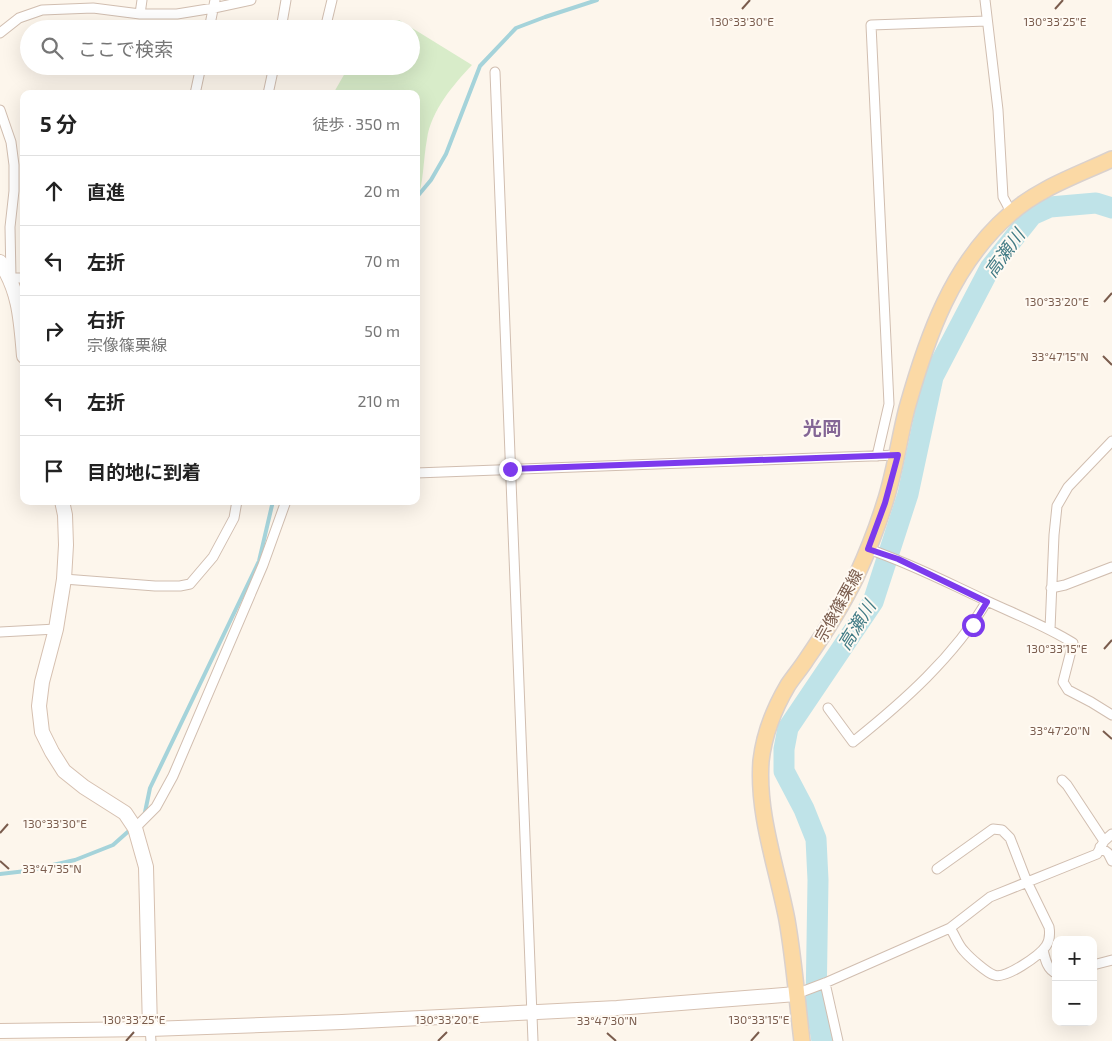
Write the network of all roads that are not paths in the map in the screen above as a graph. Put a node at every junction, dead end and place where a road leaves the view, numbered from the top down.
1 (142, 0) edge
2 (251, 0) edge
3 (286, 0) edge
4 (332, 0) edge
5 (985, 0) edge
6 (214, 4) edge
7 (42, 5) edge
8 (140, 14) junction
9 (211, 20) edge
10 (283, 20) edge
11 (327, 20) edge
12 (988, 21) junction
13 (0, 32) edge
14 (495, 72) dead end
15 (199, 75) edge
16 (272, 75) edge
17 (197, 90) edge
18 (269, 90) edge
19 (0, 110) edge
20 (1112, 159) edge
21 (1011, 212) junction
22 (0, 262) edge
23 (17, 278) edge
24 (20, 317) edge
25 (1112, 441) edge
26 (898, 455) junction
27 (877, 456) junction
28 (510, 469) junction
29 (420, 473) edge
30 (63, 505) edge
31 (236, 505) edge
32 (285, 505) edge
33 (868, 549) junction
34 (1112, 567) edge
35 (64, 579) junction
36 (1052, 588) junction
37 (987, 602) junction
38 (56, 629) junction
39 (1050, 629) junction
40 (0, 632) edge
41 (828, 708) dead end
42 (1112, 715) edge
43 (1062, 780) dead end
44 (135, 828) junction
45 (1112, 834) edge
46 (1102, 844) junction
47 (1112, 861) edge
48 (937, 869) dead end
49 (1027, 882) junction
50 (950, 928) junction
51 (1043, 950) junction
52 (1112, 960) edge
53 (1097, 963) edge
54 (1052, 972) edge
55 (823, 984) junction
56 (801, 992) junction
57 (532, 1012) junction
58 (0, 1031) edge
59 (151, 1035) edge
60 (533, 1041) edge
61 (802, 1041) edge
62 (838, 1041) edge

1 - 8 street
2 - 6 street
3 - 10 street
4 - 11 street
5 - 12 street
6 - 8 street
6 - 9 street
7 - 8 street
7 - 13 street
12 - 21 street
12 - 27 street
14 - 28 street
15 - 17 street
16 - 18 street
19 - 23 street
20 - 21 main road, 宗像篠栗線
21 - 26 main road, 宗像篠栗線
22 - 23 street
23 - 24 street
25 - 36 street
26 - 27 street
26 - 33 main road, 宗像篠栗線
27 - 28 street
28 - 29 street
28 - 57 street
30 - 35 street
31 - 35 street
32 - 44 street
33 - 37 street
33 - 56 main road, 宗像篠栗線
34 - 36 street
35 - 38 street
36 - 39 street
37 - 39 street
37 - 41 street
38 - 40 street
38 - 44 street
39 - 42 street
43 - 46 street
44 - 59 street
45 - 46 street
46 - 47 street
46 - 49 street
48 - 49 street
49 - 50 street
49 - 51 street
50 - 51 street
50 - 55 street
51 - 54 street
52 - 53 street
55 - 56 street
55 - 62 street
56 - 57 street
56 - 61 main road, 宗像篠栗線
57 - 59 street
57 - 60 street
58 - 59 street

